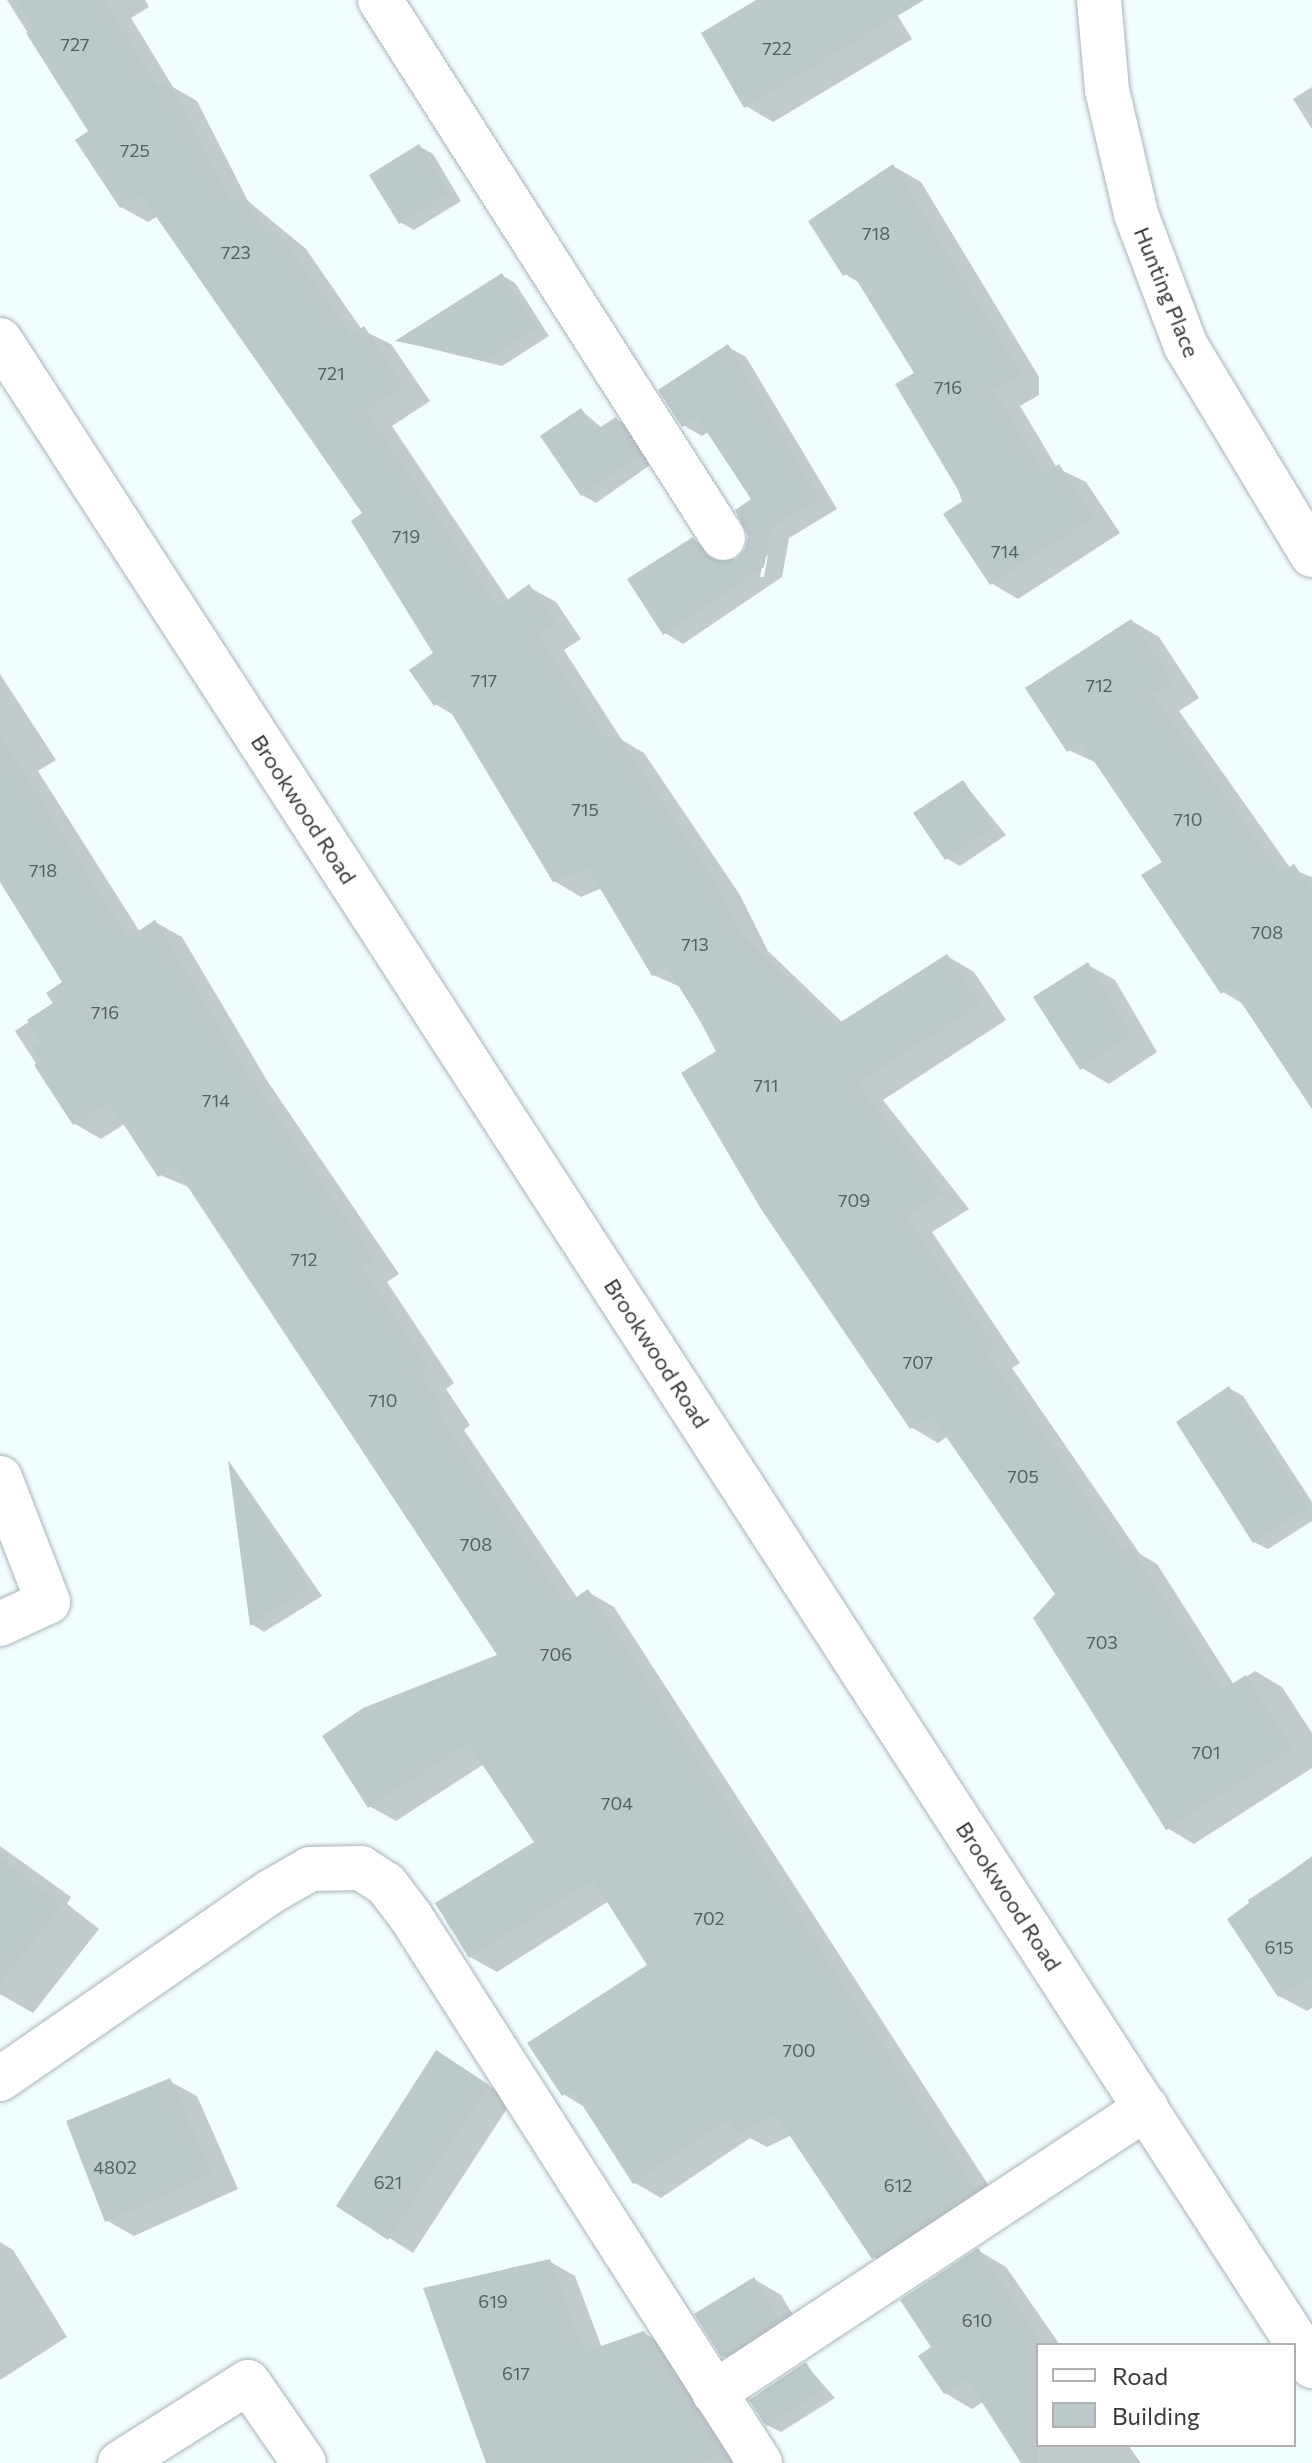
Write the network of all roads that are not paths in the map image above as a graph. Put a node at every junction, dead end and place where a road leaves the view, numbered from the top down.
1 (380, 0) edge
2 (1099, 0) edge
3 (0, 340) edge
4 (723, 538) dead end
5 (1312, 555) edge
6 (0, 1478) edge
7 (0, 1624) edge
8 (0, 2079) edge
9 (1146, 2108) junction
10 (1312, 2366) edge
11 (714, 2393) junction
12 (120, 2463) edge
13 (304, 2463) edge
14 (760, 2463) edge

1 - 4 street
2 - 5 street, Hunting Place
3 - 9 street, Brookwood Road
6 - 7 street
8 - 11 street
9 - 10 street, Brookwood Road
9 - 11 street
11 - 14 street
12 - 13 street

